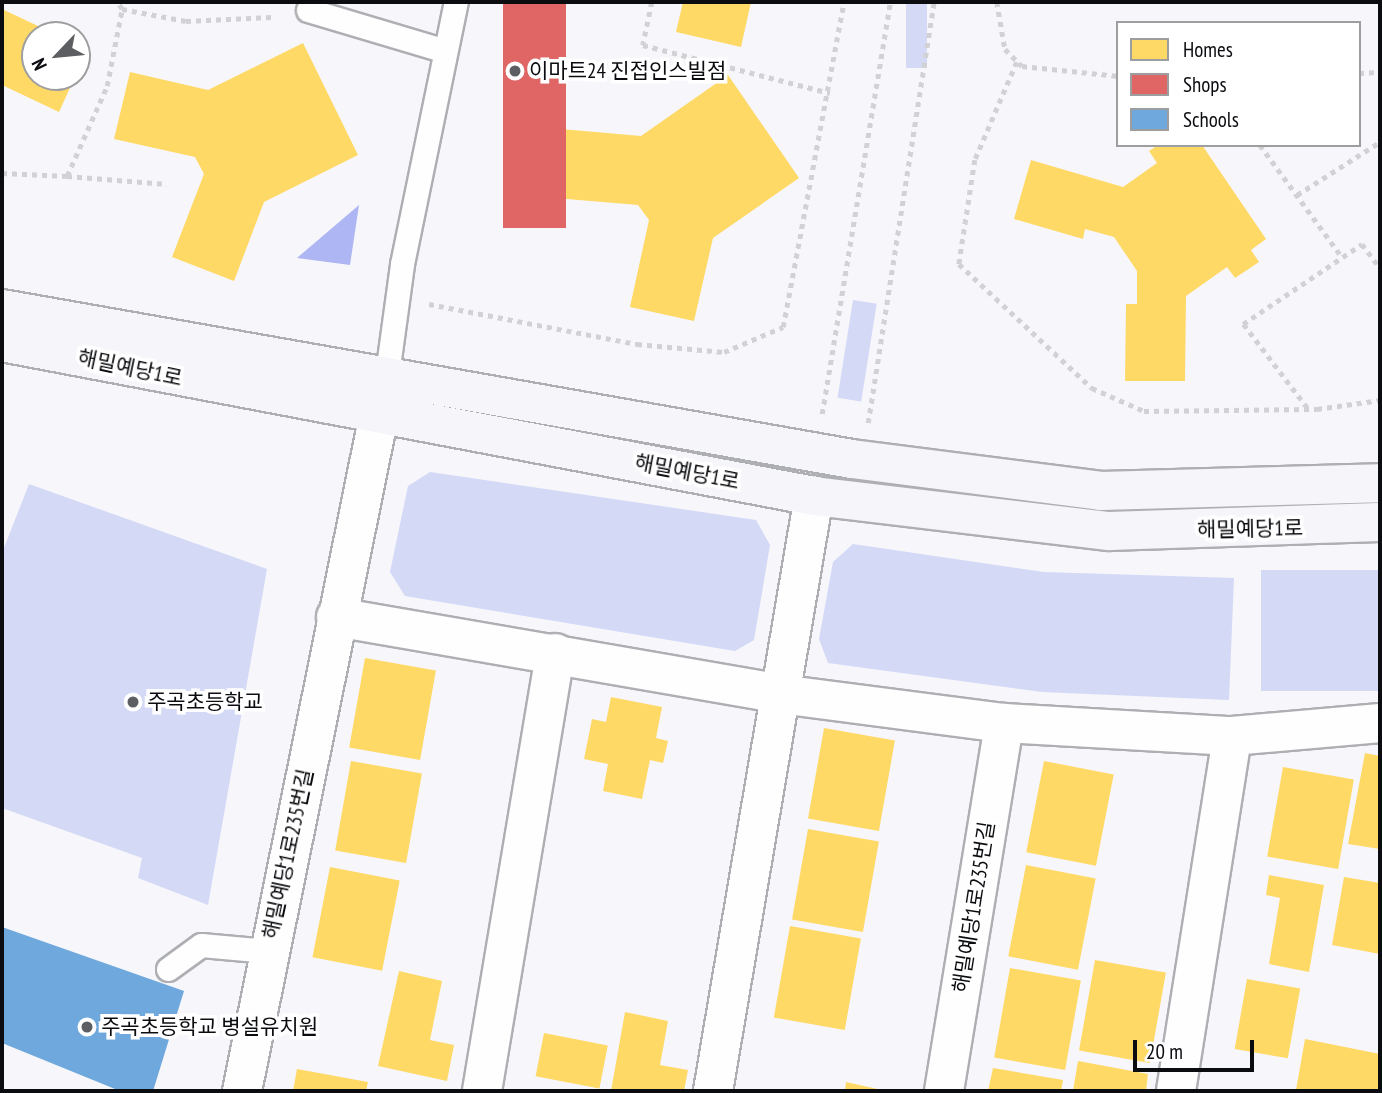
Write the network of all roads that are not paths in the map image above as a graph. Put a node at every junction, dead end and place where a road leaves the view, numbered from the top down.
1 (456, 2) edge
2 (308, 10) dead end
3 (442, 50) junction
4 (2, 309) edge
5 (2, 342) edge
6 (387, 374) junction
7 (378, 417) junction
8 (1380, 483) edge
9 (814, 496) junction
10 (1380, 522) edge
11 (336, 617) junction
12 (555, 653) junction
13 (780, 694) junction
14 (1004, 723) junction
15 (1380, 723) edge
16 (1232, 736) junction
17 (268, 951) junction
18 (167, 969) dead end
19 (242, 1091) edge
20 (482, 1091) edge
21 (713, 1091) edge
22 (944, 1091) edge
23 (1176, 1091) edge

1 - 3 lane
2 - 3 lane
3 - 6 lane
4 - 6 street, 해밀예당1로
5 - 7 street, 해밀예당1로
6 - 7 street, 해밀예당1로235번길
6 - 8 street, 해밀예당1로
7 - 9 street, 해밀예당1로
7 - 11 street, 해밀예당1로235번길
9 - 10 street, 해밀예당1로
9 - 13 street
11 - 12 street
11 - 17 street, 해밀예당1로235번길
12 - 13 street
12 - 20 street
13 - 14 street
13 - 21 street
14 - 16 street
14 - 22 street, 해밀예당1로235번길
15 - 16 street
16 - 23 street
17 - 18 lane
17 - 19 street, 해밀예당1로235번길

